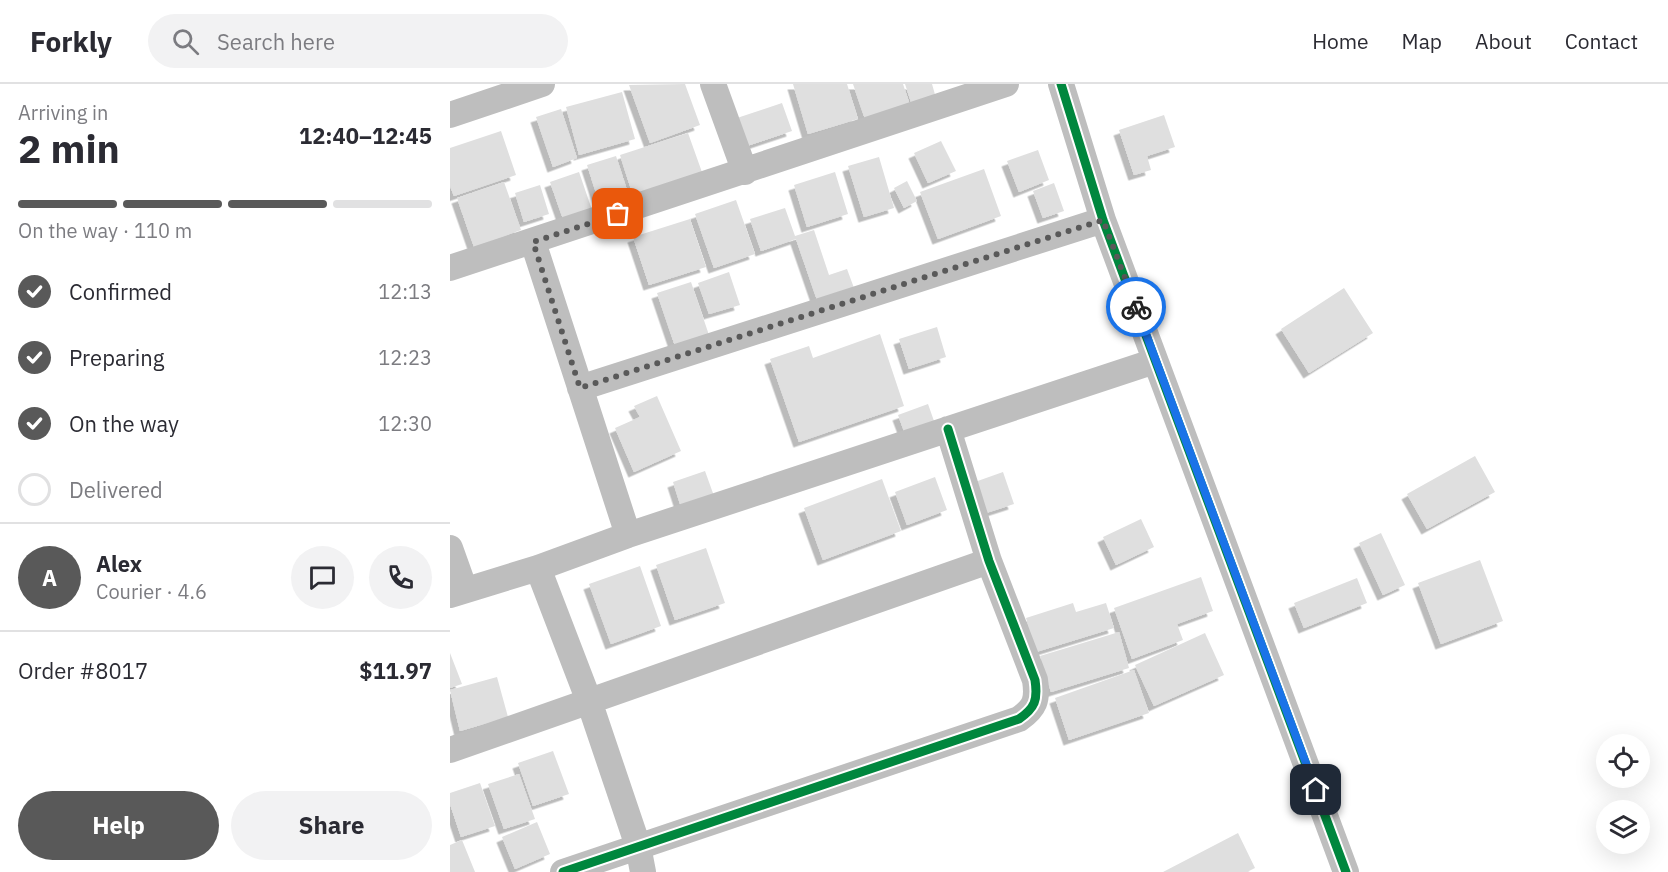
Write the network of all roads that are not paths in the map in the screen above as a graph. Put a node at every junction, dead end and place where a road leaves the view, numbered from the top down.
1 (542, 84) edge
2 (713, 84) edge
3 (1006, 84) edge
4 (1061, 84) edge
5 (450, 115) edge
6 (745, 172) junction
7 (1103, 220) junction
8 (533, 242) junction
9 (450, 268) edge
10 (1155, 361) junction
11 (580, 388) junction
12 (948, 429) junction
13 (628, 535) junction
14 (450, 548) edge
15 (989, 561) junction
16 (538, 568) junction
17 (458, 592) edge
18 (589, 701) junction
19 (450, 750) edge
20 (638, 846) junction
21 (563, 872) edge
22 (643, 872) edge
23 (1346, 872) edge

1 - 5 street
2 - 6 street
3 - 6 street
4 - 7 street
6 - 8 street
7 - 10 street
7 - 11 street
8 - 9 street
8 - 11 street
10 - 12 street
10 - 23 street
11 - 13 street
12 - 13 street
12 - 15 street
13 - 16 street
14 - 17 street
15 - 18 street
15 - 20 street
16 - 17 street
16 - 18 street
18 - 19 street
18 - 20 street
20 - 21 street
20 - 22 street

